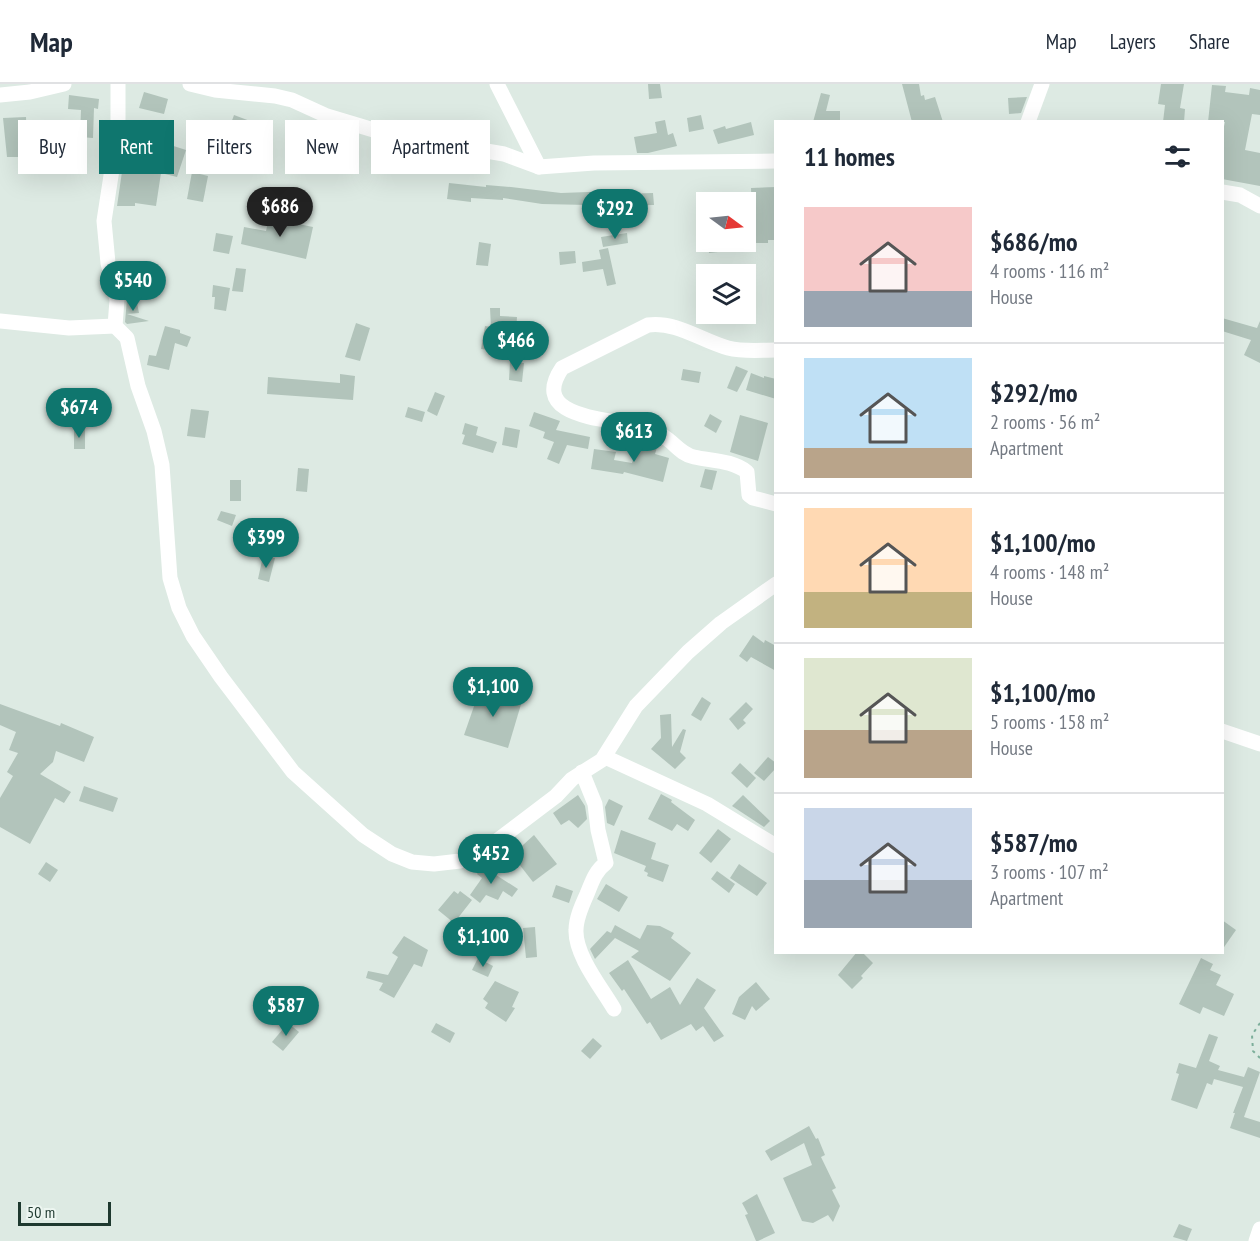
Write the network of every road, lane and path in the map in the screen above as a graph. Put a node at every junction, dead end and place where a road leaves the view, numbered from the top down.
1 (64, 84) edge
2 (118, 84) edge
3 (190, 84) edge
4 (497, 84) edge
5 (1042, 84) edge
6 (0, 95) edge
7 (1029, 120) edge
8 (774, 161) edge
9 (539, 167) junction
10 (1224, 192) edge
11 (1260, 206) edge
12 (0, 321) edge
13 (116, 326) junction
14 (774, 350) edge
15 (774, 503) edge
16 (774, 585) edge
17 (1224, 732) edge
18 (1260, 744) edge
19 (605, 757) junction
20 (582, 772) junction
21 (774, 845) edge
22 (614, 1009) dead end
23 (1260, 1023) edge
24 (1260, 1058) edge
25 (1260, 1229) edge
26 (1256, 1241) edge

1 - 6 street
2 - 13 street
3 - 9 street
4 - 9 street
5 - 7 street
8 - 9 street
10 - 11 street
12 - 13 street
13 - 20 street
14 - 15 street
16 - 19 street
17 - 18 street
19 - 20 street
19 - 21 street
20 - 22 street
23 - 24 path
25 - 26 street

